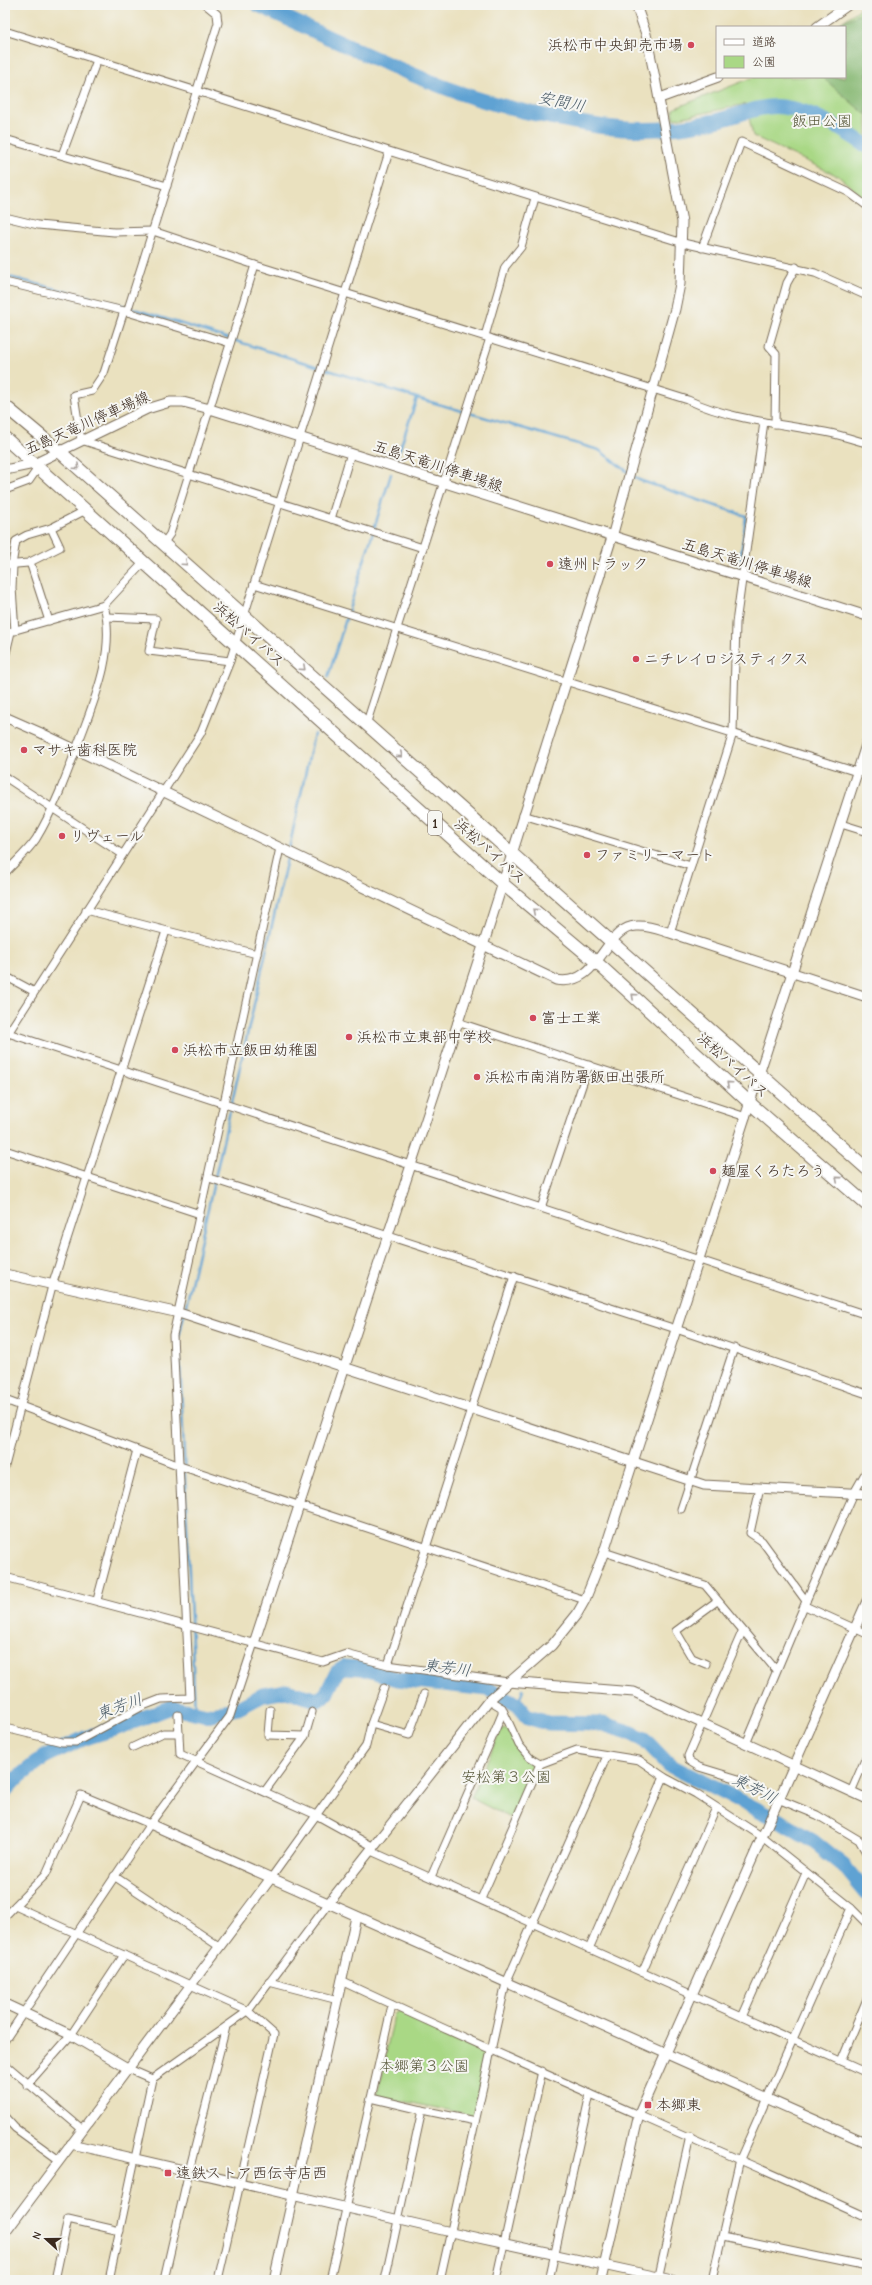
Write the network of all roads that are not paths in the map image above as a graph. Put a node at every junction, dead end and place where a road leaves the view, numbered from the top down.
1 (206, 5) edge
2 (636, 5) edge
3 (848, 5) edge
4 (818, 26) edge
5 (5, 31) edge
6 (97, 60) junction
7 (716, 78) edge
8 (196, 91) junction
9 (660, 98) junction
10 (5, 139) edge
11 (389, 152) junction
12 (62, 155) junction
13 (167, 186) junction
14 (535, 198) junction
15 (867, 206) edge
16 (5, 217) edge
17 (153, 231) junction
18 (683, 242) junction
19 (702, 248) junction
20 (255, 265) junction
21 (796, 267) junction
22 (5, 282) edge
23 (345, 293) junction
24 (867, 296) edge
25 (125, 311) junction
26 (487, 337) junction
27 (230, 344) junction
28 (652, 390) junction
29 (5, 406) edge
30 (210, 408) junction
31 (764, 422) junction
32 (775, 424) junction
33 (300, 437) junction
34 (5, 438) edge
35 (81, 440) junction
36 (867, 443) edge
37 (59, 451) junction
38 (351, 453) junction
39 (36, 466) junction
40 (5, 470) edge
41 (189, 475) junction
42 (445, 482) junction
43 (5, 490) edge
44 (280, 503) junction
45 (86, 510) junction
46 (331, 519) junction
47 (51, 528) junction
48 (612, 537) junction
49 (163, 544) junction
50 (423, 548) junction
51 (30, 562) junction
52 (144, 562) junction
53 (10, 565) edge
54 (741, 576) junction
55 (254, 584) junction
56 (104, 605) junction
57 (244, 616) junction
58 (867, 616) edge
59 (106, 617) junction
60 (49, 621) junction
61 (398, 629) junction
62 (10, 632) edge
63 (235, 643) junction
64 (5, 657) edge
65 (230, 661) junction
66 (566, 682) junction
67 (5, 718) edge
68 (366, 725) junction
69 (733, 733) junction
70 (867, 742) edge
71 (76, 750) junction
72 (858, 772) junction
73 (5, 777) edge
74 (164, 791) junction
75 (54, 808) junction
76 (523, 815) junction
77 (841, 824) junction
78 (867, 832) edge
79 (280, 848) junction
80 (511, 853) junction
81 (122, 854) junction
82 (691, 866) junction
83 (5, 873) edge
84 (502, 884) junction
85 (86, 910) junction
86 (166, 931) junction
87 (670, 933) junction
88 (611, 943) junction
89 (483, 946) junction
90 (257, 954) junction
91 (596, 962) junction
92 (793, 973) junction
93 (5, 976) edge
94 (33, 991) junction
95 (867, 997) edge
96 (457, 1022) junction
97 (6, 1034) edge
98 (589, 1065) junction
99 (121, 1070) junction
100 (760, 1075) junction
101 (751, 1104) junction
102 (224, 1105) junction
103 (746, 1117) junction
104 (5, 1150) edge
105 (410, 1165) junction
106 (867, 1169) edge
107 (87, 1177) junction
108 (209, 1178) junction
109 (867, 1205) edge
110 (541, 1208) junction
111 (200, 1214) junction
112 (388, 1235) junction
113 (699, 1260) junction
114 (5, 1274) edge
115 (514, 1276) junction
116 (52, 1286) junction
117 (179, 1313) junction
118 (867, 1315) edge
119 (676, 1328) junction
120 (734, 1348) junction
121 (344, 1368) junction
122 (867, 1394) edge
123 (5, 1400) edge
124 (21, 1406) junction
125 (472, 1410) junction
126 (138, 1450) junction
127 (634, 1462) junction
128 (5, 1466) edge
129 (180, 1466) junction
130 (867, 1470) edge
131 (690, 1481) junction
132 (760, 1488) junction
133 (854, 1493) junction
134 (867, 1494) edge
135 (299, 1505) junction
136 (681, 1509) dead end
137 (426, 1548) junction
138 (604, 1552) junction
139 (5, 1577) edge
140 (97, 1600) junction
141 (585, 1600) junction
142 (717, 1601) junction
143 (867, 1601) edge
144 (805, 1604) junction
145 (188, 1625) junction
146 (855, 1628) junction
147 (742, 1632) junction
148 (867, 1634) edge
149 (254, 1643) junction
150 (706, 1664) dead end
151 (388, 1666) junction
152 (776, 1670) junction
153 (505, 1685) junction
154 (384, 1688) dead end
155 (424, 1694) dead end
156 (490, 1698) junction
157 (502, 1708) junction
158 (270, 1710) dead end
159 (312, 1712) dead end
160 (178, 1714) dead end
161 (370, 1724) junction
162 (703, 1725) junction
163 (5, 1728) edge
164 (178, 1733) junction
165 (305, 1736) junction
166 (746, 1744) junction
167 (134, 1747) dead end
168 (867, 1755) edge
169 (607, 1756) junction
170 (196, 1761) junction
171 (540, 1764) junction
172 (794, 1766) junction
173 (664, 1777) junction
174 (265, 1791) junction
175 (851, 1792) junction
176 (867, 1799) edge
177 (776, 1803) junction
178 (716, 1808) junction
179 (316, 1815) junction
180 (150, 1824) junction
181 (762, 1835) junction
182 (372, 1849) junction
183 (867, 1854) edge
184 (806, 1873) junction
185 (114, 1876) junction
186 (431, 1877) junction
187 (271, 1878) junction
188 (480, 1899) junction
189 (328, 1904) junction
190 (15, 1906) junction
191 (852, 1908) junction
192 (5, 1916) edge
193 (356, 1917) junction
194 (534, 1923) junction
195 (867, 1924) edge
196 (75, 1933) junction
197 (220, 1947) junction
198 (589, 1949) junction
199 (124, 1954) junction
200 (642, 1972) junction
201 (341, 1981) junction
202 (269, 1982) junction
203 (506, 1983) junction
204 (192, 1985) junction
205 (692, 1995) junction
206 (867, 1999) edge
207 (338, 2000) junction
208 (5, 2004) edge
209 (392, 2005) junction
210 (248, 2011) junction
211 (23, 2012) junction
212 (742, 2017) junction
213 (226, 2026) junction
214 (71, 2035) junction
215 (793, 2039) junction
216 (5, 2040) edge
217 (491, 2049) junction
218 (665, 2054) junction
219 (841, 2061) junction
220 (5, 2064) edge
221 (129, 2069) junction
222 (542, 2071) junction
223 (867, 2073) edge
224 (152, 2080) junction
225 (27, 2085) junction
226 (590, 2094) junction
227 (371, 2098) junction
228 (766, 2098) junction
229 (422, 2110) junction
230 (639, 2114) junction
231 (5, 2117) edge
232 (475, 2121) junction
233 (82, 2130) junction
234 (690, 2136) junction
235 (867, 2143) edge
236 (71, 2144) junction
237 (740, 2159) junction
238 (60, 2160) junction
239 (136, 2160) junction
240 (189, 2171) junction
241 (240, 2182) junction
242 (293, 2196) junction
243 (346, 2206) junction
244 (867, 2217) edge
245 (400, 2219) junction
246 (120, 2231) junction
247 (451, 2232) junction
248 (5, 2233) edge
249 (722, 2237) junction
250 (504, 2243) junction
251 (554, 2254) junction
252 (605, 2265) junction
253 (867, 2267) edge
254 (658, 2279) edge
255 (55, 2280) edge
256 (109, 2280) edge
257 (164, 2280) edge
258 (218, 2280) edge
259 (274, 2280) edge
260 (330, 2280) edge
261 (385, 2280) edge
262 (440, 2280) edge
263 (496, 2280) edge
264 (549, 2280) edge
265 (601, 2280) edge
266 (672, 2280) edge
267 (712, 2280) edge

1 - 8 street
2 - 9 street
3 - 4 street
5 - 6 street
6 - 8 street
6 - 12 street
7 - 9 street
8 - 11 street
8 - 13 street
9 - 18 street
10 - 12 street
11 - 14 street
11 - 23 street
12 - 13 street
13 - 17 street
14 - 18 street
14 - 26 street
15 - 19 street
16 - 17 street
17 - 20 street
17 - 25 street
18 - 19 street
18 - 28 street
19 - 21 street
20 - 23 street
20 - 27 street
21 - 24 street
21 - 32 street
22 - 25 street
23 - 26 street
23 - 33 street
25 - 27 street
25 - 35 street
26 - 28 street
26 - 42 street
27 - 30 street
28 - 31 street
28 - 48 street
29 - 37 highway, 浜松バイパス / 1
30 - 33 street, 五島天竜川停車場線
30 - 35 street, 五島天竜川停車場線
30 - 41 street
31 - 32 street
31 - 54 street
32 - 36 street
33 - 38 street, 五島天竜川停車場線
33 - 44 street
34 - 39 highway, 浜松バイパス / 1
35 - 37 street, 五島天竜川停車場線
35 - 41 street
37 - 39 street, 五島天竜川停車場線
37 -> 49 highway, 浜松バイパス / 1
38 - 42 street, 五島天竜川停車場線
38 - 46 street
39 - 40 street, 五島天竜川停車場線
39 - 43 street
39 - 45 highway, 浜松バイパス / 1
41 - 44 street
41 - 49 street
42 - 48 street, 五島天竜川停車場線
42 - 50 street
44 - 46 street
44 - 55 street
45 - 47 street
45 - 52 highway, 浜松バイパス / 1
46 - 50 street
47 - 51 street
47 - 53 street
48 - 54 street, 五島天竜川停車場線
48 - 66 street
49 -> 57 highway, 浜松バイパス / 1
50 - 61 street
51 - 53 street
51 - 60 street
52 - 56 street
52 - 63 highway, 浜松バイパス / 1
53 - 62 street
54 - 58 street, 五島天竜川停車場線
54 - 69 street
55 - 57 street
55 - 61 street
56 - 59 street
56 - 60 street
57 - 63 street
57 -> 68 highway, 浜松バイパス / 1
59 - 65 street
59 - 71 street
60 - 62 street
61 - 66 street
61 - 68 street
62 - 64 street
63 - 65 street
63 - 84 highway, 浜松バイパス / 1
65 - 74 street
66 - 69 street
66 - 76 street
67 - 71 street
68 -> 80 highway, 浜松バイパス / 1
69 - 72 street
69 - 82 street
70 - 72 street
71 - 74 street
71 - 75 street
72 - 77 street
73 - 75 street
74 - 79 street
74 - 81 street
75 - 81 street
75 - 83 street
76 - 80 street
76 - 82 street
77 - 78 street
77 - 92 street
79 - 89 street
79 - 90 street
80 - 84 street
80 - 88 highway, 浜松バイパス / 1
81 - 85 street
82 - 87 street
84 - 89 street
91 -> 84 highway, 浜松バイパス / 1
85 - 86 street
85 - 94 street
86 - 90 street
86 - 99 street
87 - 88 street
87 - 92 street
88 - 91 street
88 - 100 highway, 浜松バイパス / 1
89 - 91 street
89 - 96 street
90 - 102 street
101 -> 91 highway, 浜松バイパス / 1
92 - 95 street
92 - 100 street
93 - 94 street
94 - 97 street
96 - 98 street
96 - 105 street
97 - 99 street
98 - 103 street
98 - 110 street
99 - 102 street
99 - 107 street
100 - 101 street
100 - 106 highway, 浜松バイパス / 1
101 - 103 street
109 -> 101 highway, 浜松バイパス / 1
102 - 105 street
102 - 108 street
103 - 113 street
104 - 107 street
105 - 110 street
105 - 112 street
107 - 111 street
107 - 116 street
108 - 111 street
108 - 112 street
110 - 113 street
111 - 117 street
112 - 115 street
112 - 121 street
113 - 118 street
113 - 119 street
114 - 116 street
115 - 119 street
115 - 125 street
116 - 117 street
116 - 124 street
117 - 121 street
117 - 129 street
119 - 120 street
119 - 127 street
120 - 122 street
120 - 131 street
121 - 125 street
121 - 135 street
123 - 124 street
124 - 126 street
124 - 128 street
125 - 127 street
125 - 137 street
126 - 129 street
126 - 140 street
127 - 131 street
127 - 138 street
129 - 135 street
129 - 145 street
130 - 133 street
131 - 132 street
131 - 136 street
132 - 133 street
132 - 144 street
133 - 134 street
133 - 144 street
135 - 137 street
135 - 149 street
137 - 141 street
137 - 151 street
138 - 141 street
138 - 142 street
139 - 140 street
140 - 145 street
141 - 153 street
142 - 147 street
142 - 150 street
143 - 146 street
144 - 146 street
144 - 152 street
145 - 149 street
145 - 163 street
146 - 148 street
146 - 172 street
147 - 152 street
147 - 162 street
149 - 151 street
149 - 170 street
151 - 153 street
152 - 166 street
153 - 156 street
153 - 162 street
154 - 161 street
155 - 161 street
156 - 157 street
156 - 182 street
157 - 171 street
157 - 186 street
158 - 165 street
159 - 165 street
160 - 164 street
161 - 179 street
162 - 166 street
162 - 177 street
164 - 167 street
164 - 170 street
165 - 174 street
166 - 172 street
168 - 175 street
169 - 171 street
169 - 173 street
169 - 194 street
170 - 174 street
170 - 180 street
171 - 188 street
172 - 175 street
172 - 177 street
173 - 178 street
173 - 198 street
174 - 179 street
175 - 176 street
177 - 181 street
177 - 183 street
178 - 181 street
178 - 200 street
179 - 182 street
179 - 187 street
180 - 185 street
180 - 187 street
180 - 190 street
181 - 184 street
181 - 205 street
182 - 186 street
182 - 189 street
184 - 191 street
184 - 212 street
185 - 196 street
185 - 197 street
186 - 188 street
187 - 189 street
187 - 197 street
188 - 194 street
189 - 193 street
189 - 202 street
190 - 192 street
190 - 196 street
191 - 195 street
191 - 215 street
193 - 201 street
193 - 203 street
194 - 198 street
194 - 203 street
196 - 199 street
196 - 211 street
197 - 204 street
198 - 200 street
199 - 204 street
199 - 214 street
200 - 205 street
201 - 207 street
201 - 209 street
202 - 207 street
202 - 210 street
203 - 217 street
203 - 218 street
204 - 210 street
204 - 221 street
205 - 212 street
205 - 218 street
206 - 219 street
207 - 242 street
208 - 211 street
209 - 217 street
209 - 227 street
210 - 213 street
210 - 241 street
211 - 214 street
211 - 216 street
212 - 215 street
213 - 224 street
213 - 240 street
214 - 221 street
214 - 225 street
215 - 219 street
215 - 228 street
217 - 222 street
217 - 232 street
218 - 228 street
218 - 230 street
219 - 223 street
220 - 225 street
221 - 224 street
221 - 233 street
222 - 226 street
222 - 250 street
224 - 239 street
225 - 233 street
226 - 230 street
226 - 251 street
227 - 229 street
227 - 243 street
228 - 235 street
228 - 237 street
229 - 232 street
229 - 245 street
230 - 234 street
230 - 252 street
231 - 238 street
232 - 247 street
233 - 236 street
234 - 237 street
234 - 254 street
236 - 238 street
236 - 239 street
237 - 244 street
237 - 249 street
238 - 248 street
239 - 240 street
239 - 246 street
240 - 241 street
240 - 257 street
241 - 242 street
241 - 258 street
242 - 243 street
242 - 259 street
243 - 245 street
243 - 260 street
245 - 247 street
245 - 261 street
246 - 255 street
246 - 256 street
247 - 250 street
247 - 262 street
249 - 253 street
249 - 267 street
250 - 251 street
250 - 263 street
251 - 252 street
251 - 264 street
252 - 254 street
252 - 265 street
254 - 266 street

